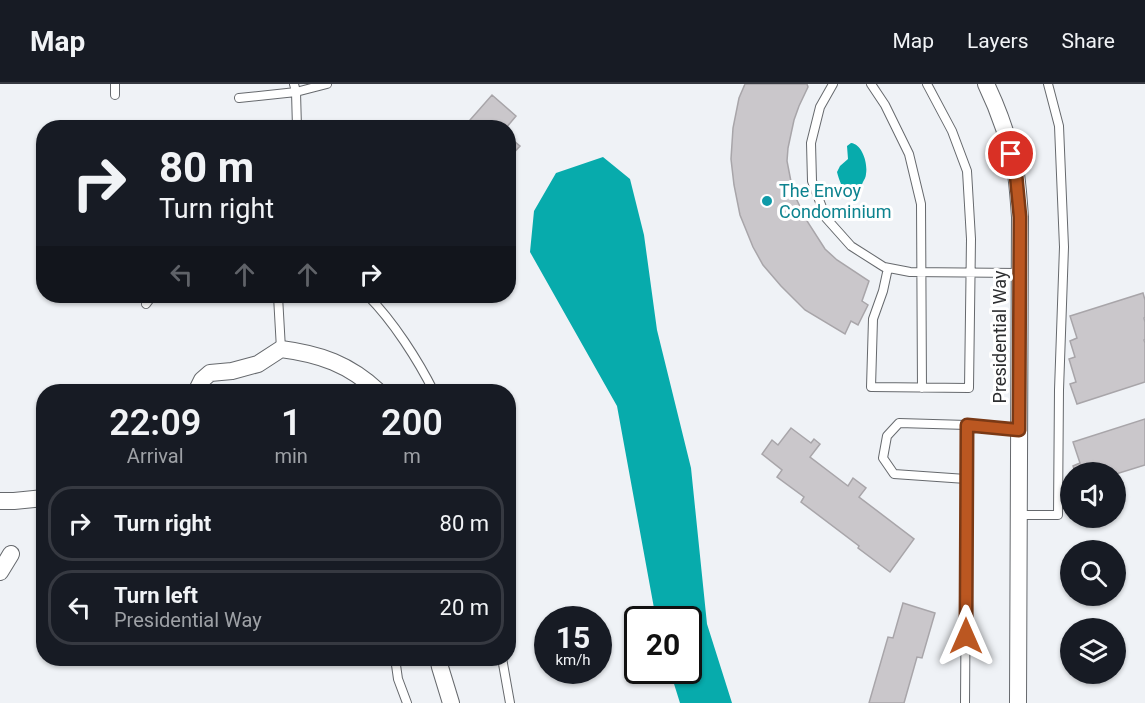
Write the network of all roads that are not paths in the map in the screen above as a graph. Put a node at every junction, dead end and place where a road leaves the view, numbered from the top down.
1 (115, 84) edge
2 (327, 84) edge
3 (832, 84) edge
4 (871, 84) edge
5 (927, 84) edge
6 (986, 84) edge
7 (1048, 84) edge
8 (295, 88) edge
9 (115, 95) dead end
10 (239, 98) dead end
11 (297, 120) edge
12 (888, 268) junction
13 (921, 273) junction
14 (970, 273) junction
15 (1020, 273) junction
16 (278, 303) edge
17 (376, 303) edge
18 (281, 349) junction
19 (200, 384) edge
20 (370, 384) edge
21 (430, 384) edge
22 (922, 388) junction
23 (967, 425) junction
24 (1019, 430) junction
25 (966, 479) junction
26 (36, 499) edge
27 (0, 501) edge
28 (1019, 514) junction
29 (11, 554) dead end
30 (0, 572) edge
31 (396, 666) edge
32 (440, 666) edge
33 (503, 666) edge
34 (406, 703) edge
35 (451, 703) edge
36 (510, 703) edge
37 (965, 703) edge
38 (1018, 703) edge

1 - 9 lane
2 - 8 lane
3 - 12 lane
4 - 13 lane
5 - 14 lane
6 - 15 street, Presidential Way
7 - 28 lane
8 - 10 lane
8 - 11 lane
12 - 13 lane
12 - 22 lane
13 - 14 lane
13 - 22 lane
14 - 15 lane
14 - 22 lane
15 - 24 street, Presidential Way
16 - 18 lane
17 - 21 lane
18 - 19 street
18 - 20 street
23 - 24 lane
23 - 25 lane
23 - 25 lane
24 - 28 street, Presidential Way
25 - 37 lane
26 - 27 street
28 - 38 street, Presidential Way
29 - 30 street
31 - 34 lane
32 - 35 street
33 - 36 lane

